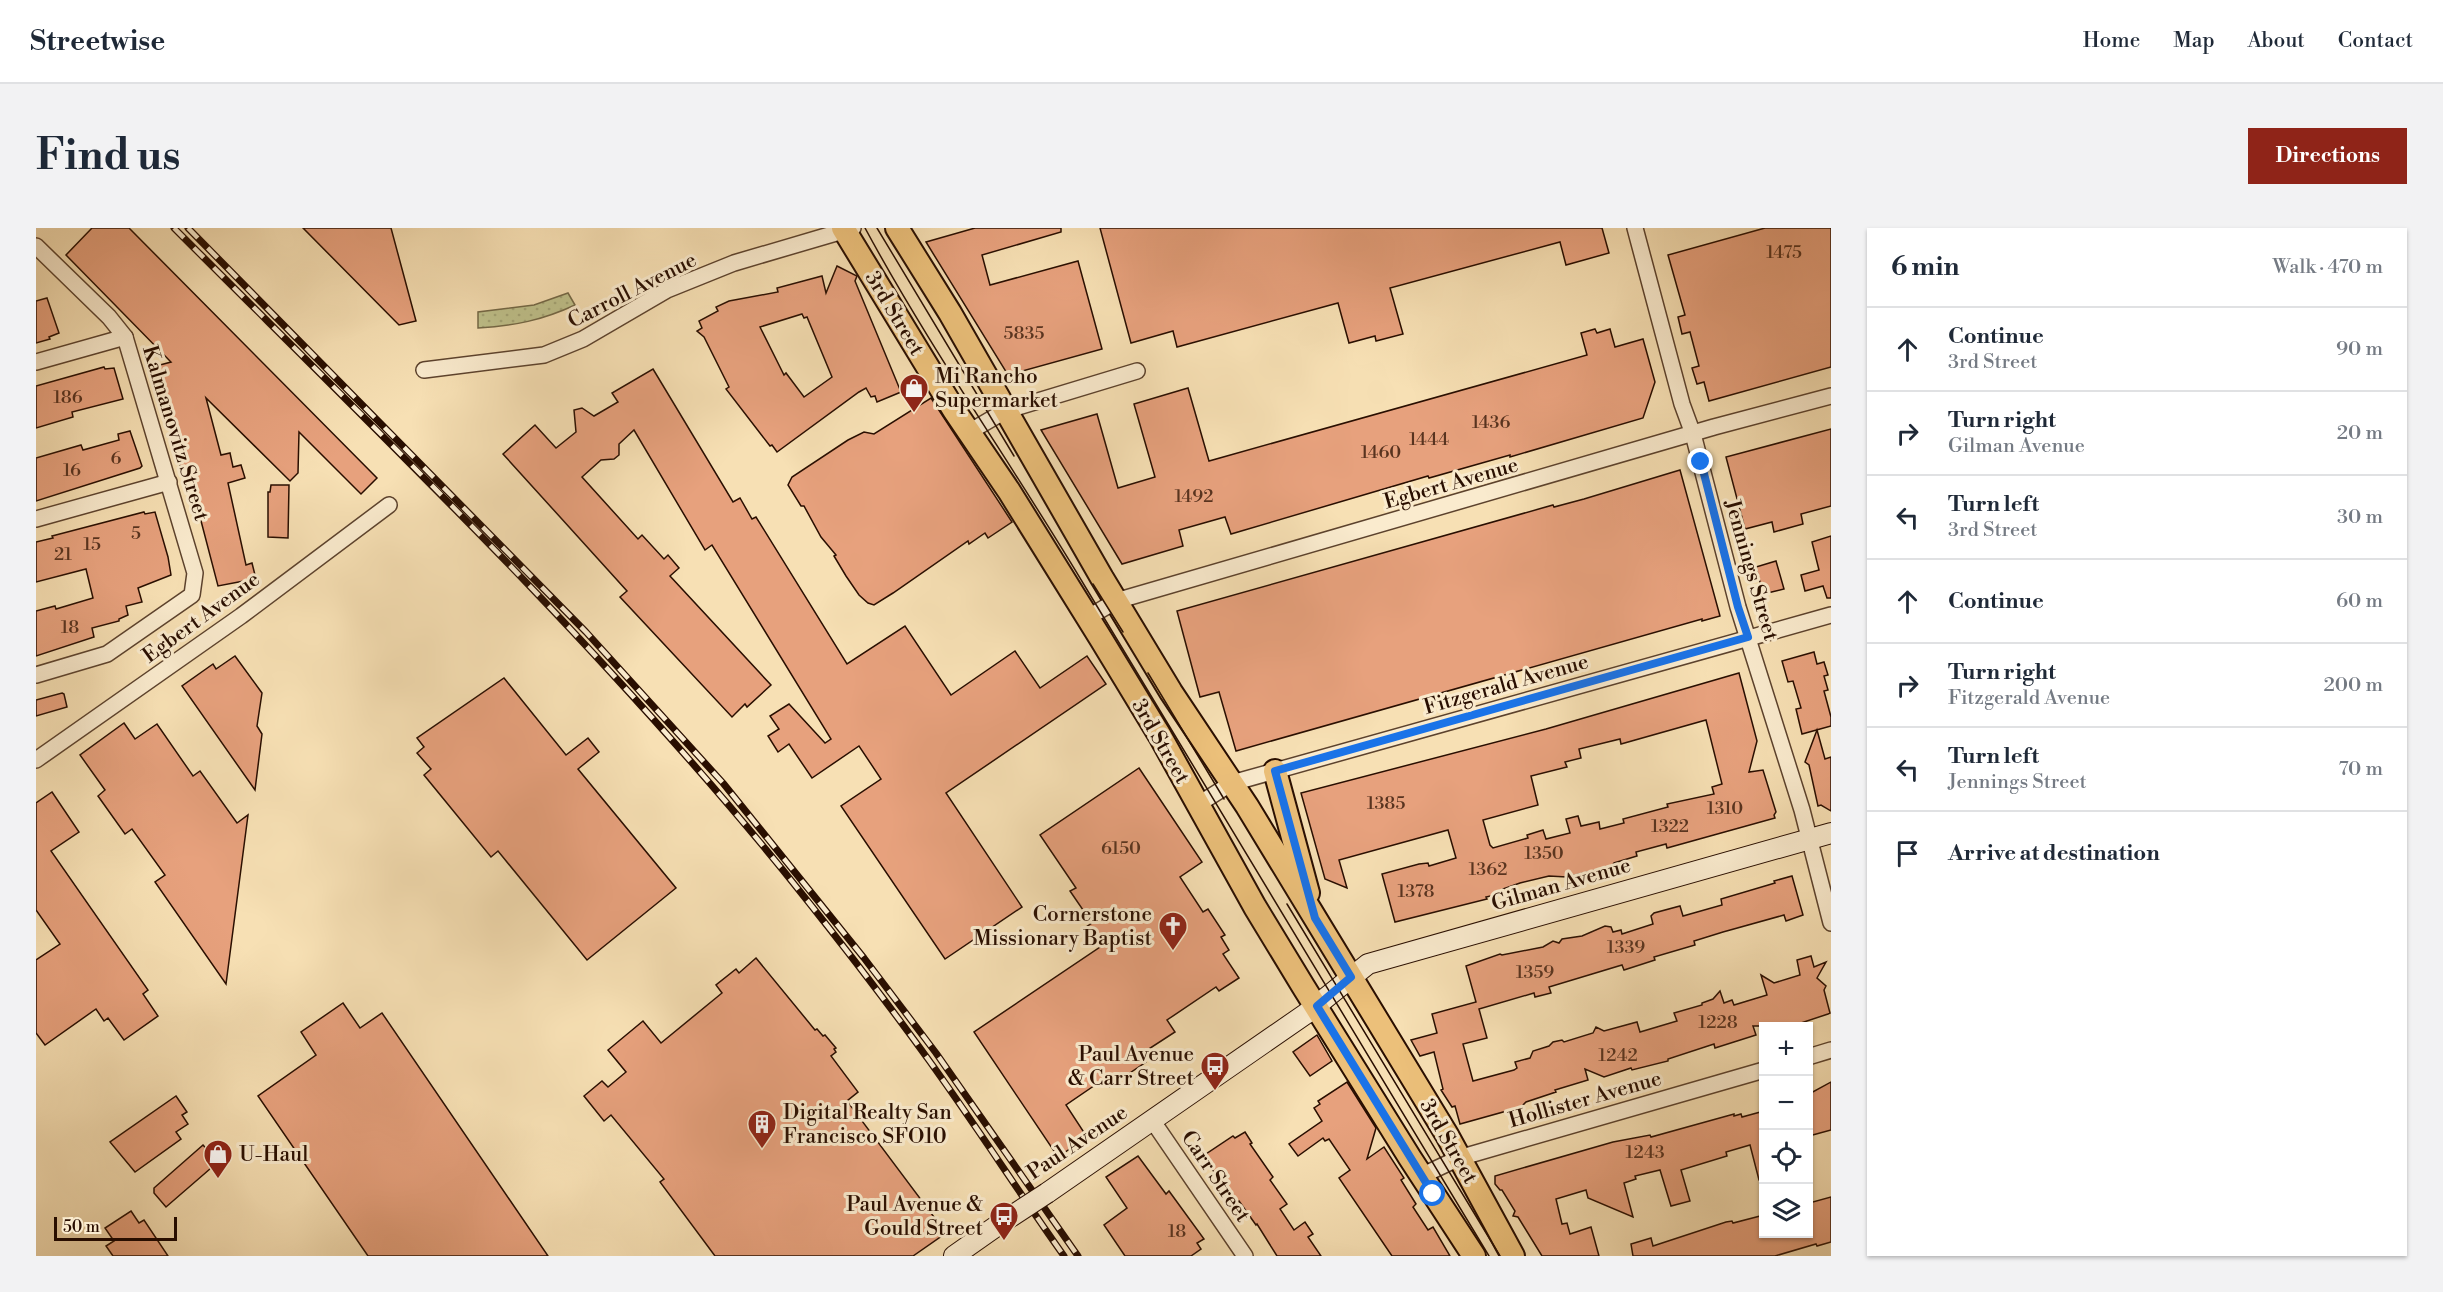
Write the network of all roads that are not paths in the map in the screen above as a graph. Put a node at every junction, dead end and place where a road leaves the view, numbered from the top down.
1 (897, 228) edge
2 (848, 229) edge
3 (1637, 229) edge
4 (36, 246) edge
5 (125, 337) junction
6 (36, 362) edge
7 (424, 370) dead end
8 (1137, 371) dead end
9 (1831, 396) edge
10 (1005, 411) junction
11 (969, 432) junction
12 (1693, 434) junction
13 (169, 482) junction
14 (389, 505) dead end
15 (36, 519) edge
16 (1116, 601) junction
17 (1831, 615) edge
18 (1087, 618) junction
19 (1748, 637) junction
20 (36, 675) edge
21 (36, 760) edge
22 (1275, 771) junction
23 (1232, 783) junction
24 (1197, 805) junction
25 (1831, 833) edge
26 (1809, 839) junction
27 (1315, 918) junction
28 (1831, 923) edge
29 (1351, 977) junction
30 (1317, 1006) junction
31 (1831, 1050) edge
32 (1813, 1056) edge
33 (1759, 1071) edge
34 (1152, 1120) junction
35 (1459, 1158) junction
36 (1421, 1176) junction
37 (956, 1255) edge
38 (1245, 1256) edge
39 (1474, 1256) edge
40 (1513, 1256) edge

1 - 10 main road, 3rd Street
2 - 7 street, Carroll Avenue
2 - 11 main road, 3rd Street
3 - 12 street, Jennings Street
4 - 5 street, Kalmanovitz Street
5 - 6 street
5 - 13 street, Kalmanovitz Street
8 - 10 street
9 - 12 street, Egbert Avenue
10 - 11 street
10 - 16 main road, 3rd Street
11 - 18 main road, 3rd Street
12 - 16 street, Egbert Avenue
12 - 19 street, Jennings Street
13 - 15 street
13 - 20 street, Kalmanovitz Street
14 - 21 street, Egbert Avenue
16 - 18 street, Egbert Avenue
16 - 23 main road, 3rd Street
17 - 19 street, Fitzgerald Avenue
18 - 24 main road, 3rd Street
19 - 22 street, Fitzgerald Avenue
19 - 26 street, Jennings Street
22 - 23 street, Fitzgerald Avenue
22 - 27 main road
23 - 24 street, Fitzgerald Avenue
23 - 27 main road, 3rd Street
24 - 30 main road, 3rd Street
25 - 26 street, Gilman Avenue
26 - 28 street, Jennings Street
26 - 29 street, Gilman Avenue
27 - 29 main road, 3rd Street
29 - 30 street, Gilman Avenue
29 - 35 main road, 3rd Street
30 - 34 street, Paul Avenue
30 - 36 main road, 3rd Street
31 - 32 street
33 - 35 street, Hollister Avenue
34 - 37 street, Paul Avenue, bridge
34 - 38 street, Carr Street
35 - 36 street, Hollister Avenue
35 - 40 main road, 3rd Street
36 - 39 main road, 3rd Street

